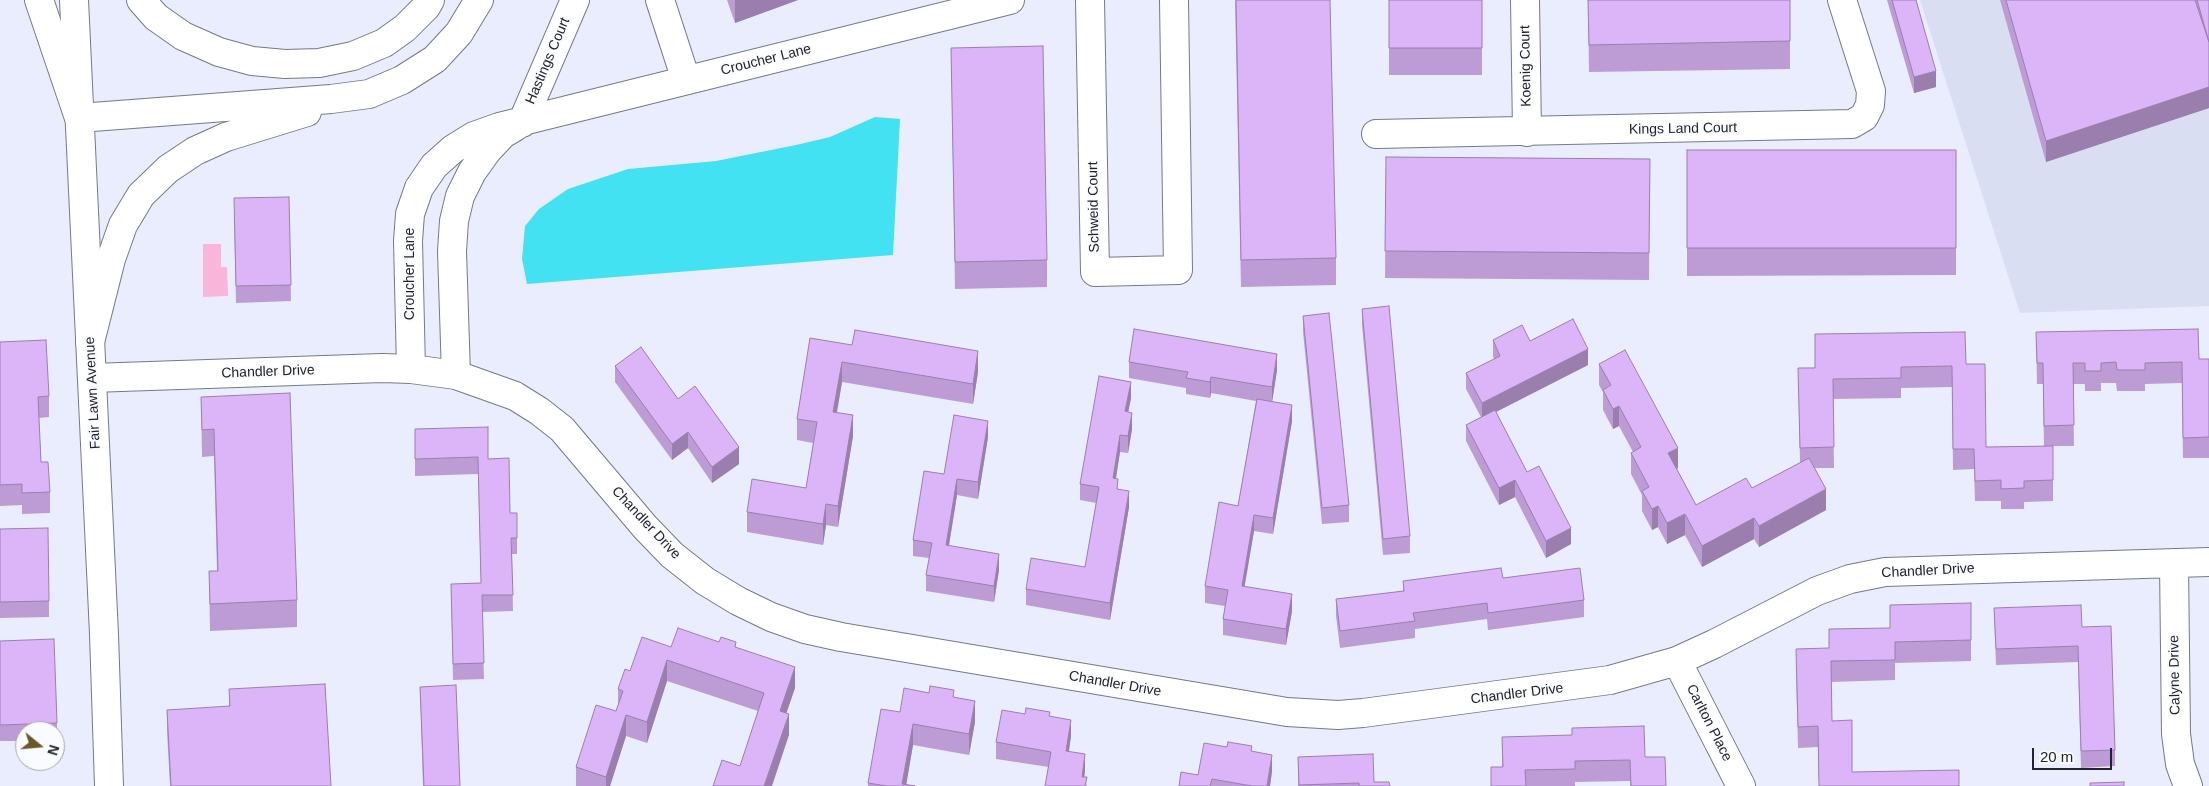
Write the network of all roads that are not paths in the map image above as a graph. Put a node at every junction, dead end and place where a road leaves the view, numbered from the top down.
1 (39, 0) edge
2 (74, 0) edge
3 (141, 0) edge
4 (430, 0) edge
5 (479, 0) edge
6 (574, 0) edge
7 (660, 0) edge
8 (1010, 0) edge
9 (1090, 0) edge
10 (1174, 0) edge
11 (1525, 0) edge
12 (1842, 0) edge
13 (686, 80) junction
14 (368, 94) junction
15 (80, 118) junction
16 (522, 122) junction
17 (1528, 132) junction
18 (1376, 134) dead end
19 (90, 342) junction
20 (411, 369) junction
21 (456, 375) junction
22 (92, 378) junction
23 (2209, 562) edge
24 (2174, 563) junction
25 (1677, 661) junction
26 (109, 786) edge
27 (1742, 786) edge
28 (2188, 786) edge

1 - 15 main road
2 - 15 main road, Fair Lawn Avenue
3 - 4 main road
5 - 14 main road
6 - 16 main road, Hastings Court
7 - 13 main road
8 - 13 main road, Croucher Lane
9 - 10 main road, Schweid Court
11 - 17 main road, Koenig Court
12 - 17 main road, Kings Land Court
13 - 16 main road, Croucher Lane
14 - 15 main road
14 - 19 main road
15 - 19 main road, Fair Lawn Avenue
16 - 20 main road, Croucher Lane
16 - 21 main road, Croucher Lane
17 - 18 main road, Kings Land Court
19 - 22 main road, Fair Lawn Avenue
20 - 21 main road, Chandler Drive
20 - 22 main road, Chandler Drive
21 - 25 main road, Chandler Drive
22 - 26 main road, Fair Lawn Avenue
23 - 24 main road, Chandler Drive
24 - 25 main road, Chandler Drive
24 - 28 main road, Calyne Drive
25 - 27 main road, Carlton Place

